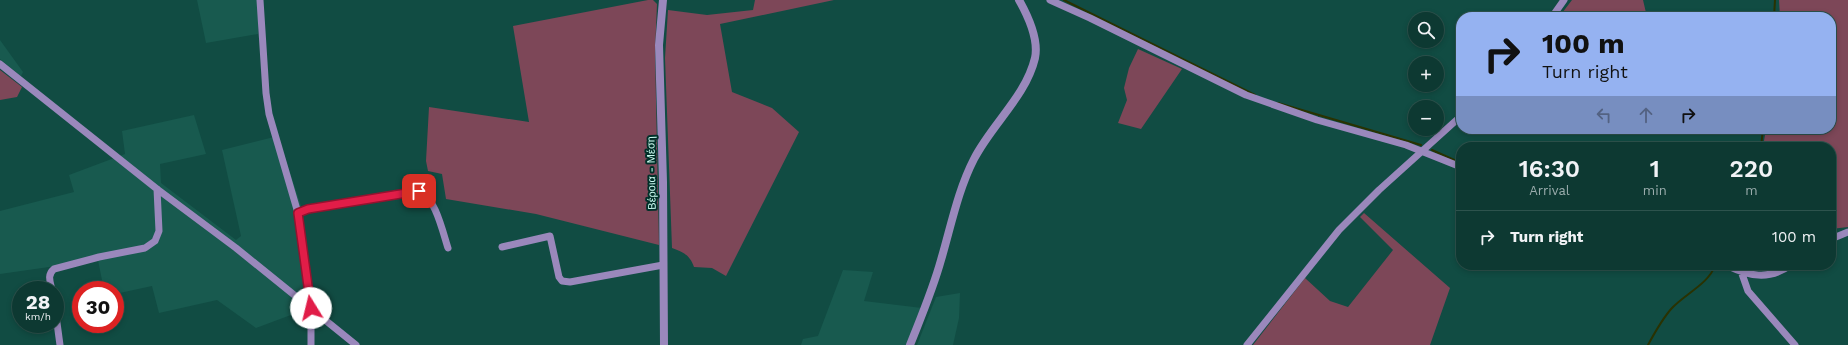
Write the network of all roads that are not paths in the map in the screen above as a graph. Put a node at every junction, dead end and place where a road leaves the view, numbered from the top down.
1 (260, 0) edge
2 (1019, 0) edge
3 (1050, 0) edge
4 (1564, 0) edge
5 (662, 1) edge
6 (1556, 12) edge
7 (0, 64) edge
8 (1456, 121) edge
9 (1423, 151) junction
10 (1456, 165) edge
11 (157, 189) junction
12 (298, 213) junction
13 (1848, 232) edge
14 (1836, 237) edge
15 (502, 247) dead end
16 (448, 248) dead end
17 (663, 265) junction
18 (1781, 270) edge
19 (1741, 271) joint
20 (51, 281) edge
21 (311, 308) junction
22 (58, 333) edge
23 (60, 345) edge
24 (311, 345) edge
25 (356, 345) edge
26 (664, 345) edge
27 (910, 345) edge
28 (1247, 345) edge
29 (1796, 345) edge

1 - 12 street
2 - 27 street
3 - 9 street
4 - 6 street
5 - 17 street, Βέροια - Μέση
7 - 11 street
8 - 9 street
9 - 10 street
9 - 28 street
11 - 20 street
11 - 21 street
12 - 16 street
12 - 21 street
13 - 14 street
15 - 17 street
17 - 26 street, Βέροια - Μέση
18 - 19 street
19 - 29 street
21 - 24 street
21 - 25 street
22 - 23 street

